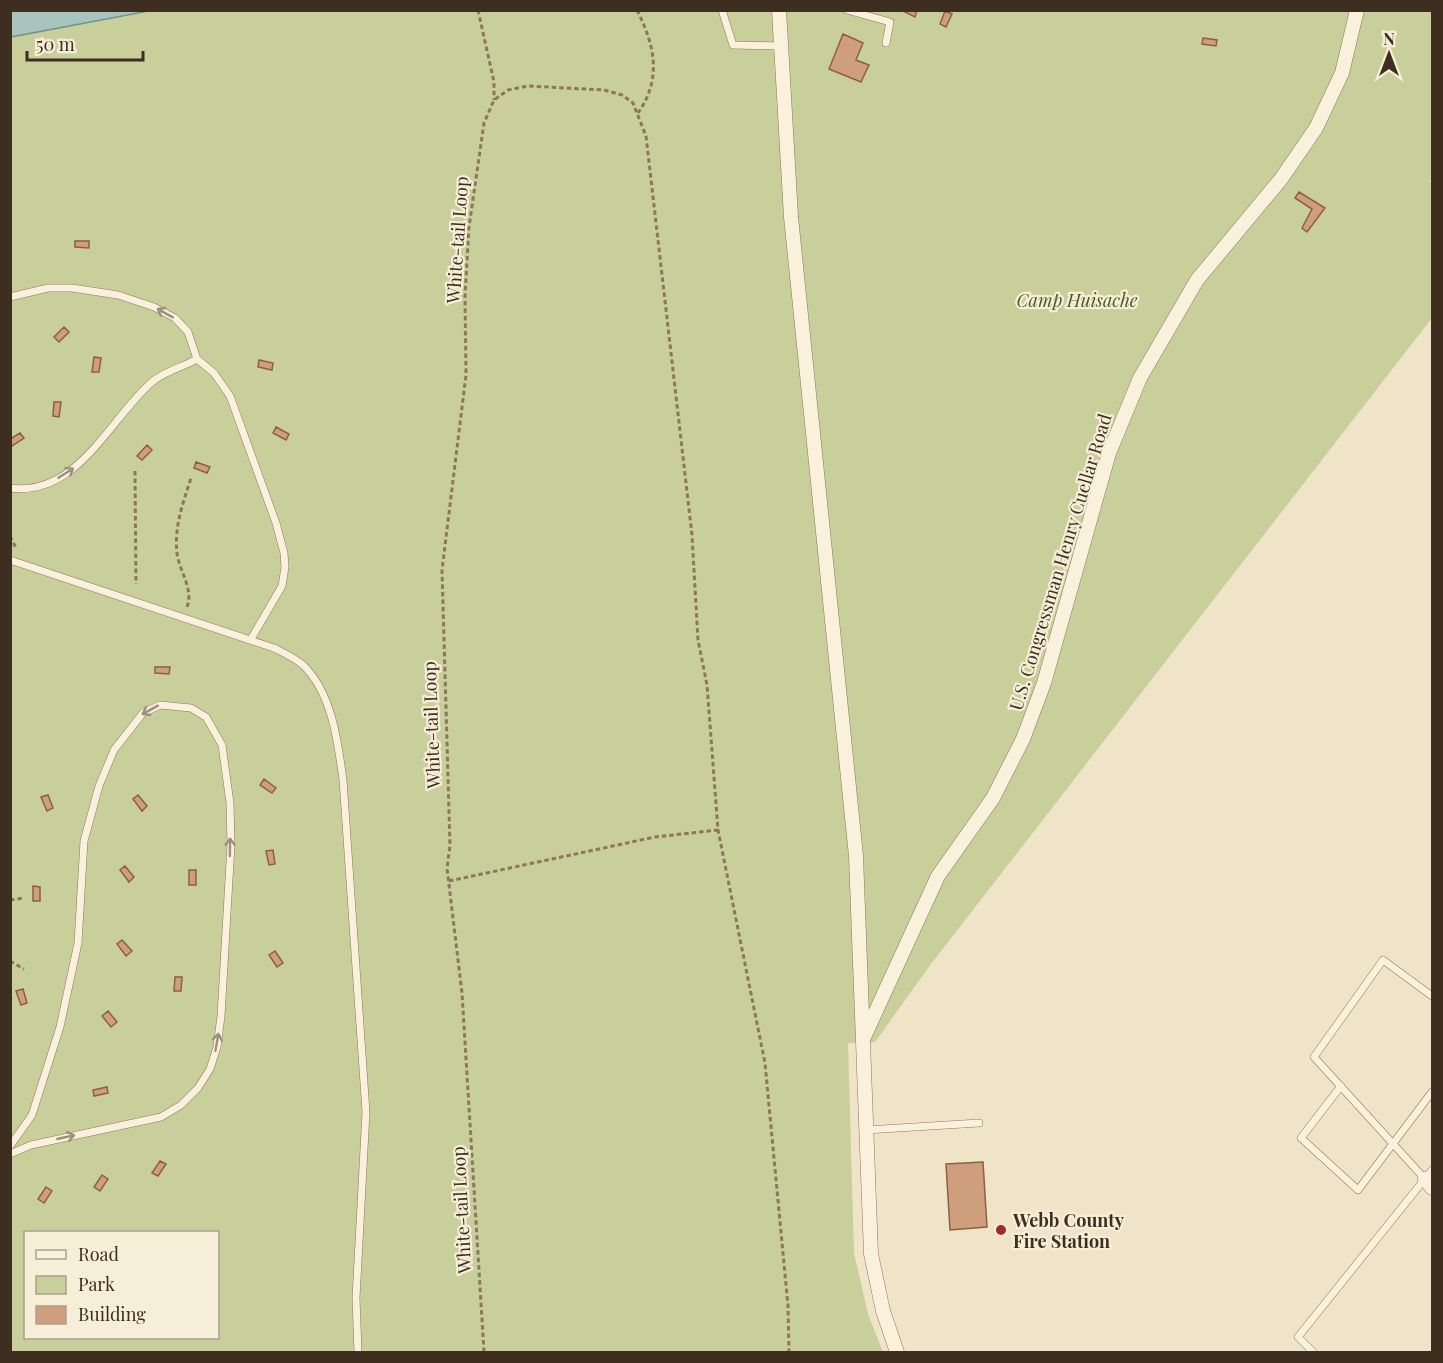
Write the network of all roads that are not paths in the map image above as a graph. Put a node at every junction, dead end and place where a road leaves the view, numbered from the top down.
1 (722, 10) edge
2 (778, 10) edge
3 (847, 10) edge
4 (1357, 10) edge
5 (886, 43) dead end
6 (780, 46) junction
7 (10, 297) edge
8 (197, 359) junction
9 (10, 488) edge
10 (10, 560) edge
11 (251, 639) junction
12 (1432, 996) edge
13 (862, 1042) junction
14 (1341, 1086) junction
15 (1432, 1092) edge
16 (979, 1123) dead end
17 (866, 1130) junction
18 (1393, 1143) junction
19 (10, 1146) edge
20 (10, 1154) edge
21 (1430, 1179) edge
22 (358, 1353) edge
23 (897, 1353) edge
24 (1313, 1353) edge

1 - 6 lane
2 - 6 street, U.S. Congressman Henry Cuellar Road
3 - 5 lane
4 - 13 street, U.S. Congressman Henry Cuellar Road
6 - 13 street, U.S. Congressman Henry Cuellar Road
8 -> 7 lane
9 -> 8 lane
8 - 11 lane
10 - 11 lane
11 - 22 lane
12 - 14 lane
13 - 17 street, U.S. Congressman Henry Cuellar Road
14 - 18 lane
14 - 18 lane
15 - 18 lane
16 - 17 lane
17 - 23 street, U.S. Congressman Henry Cuellar Road
18 - 21 lane
20 -> 19 lane
21 - 24 lane

